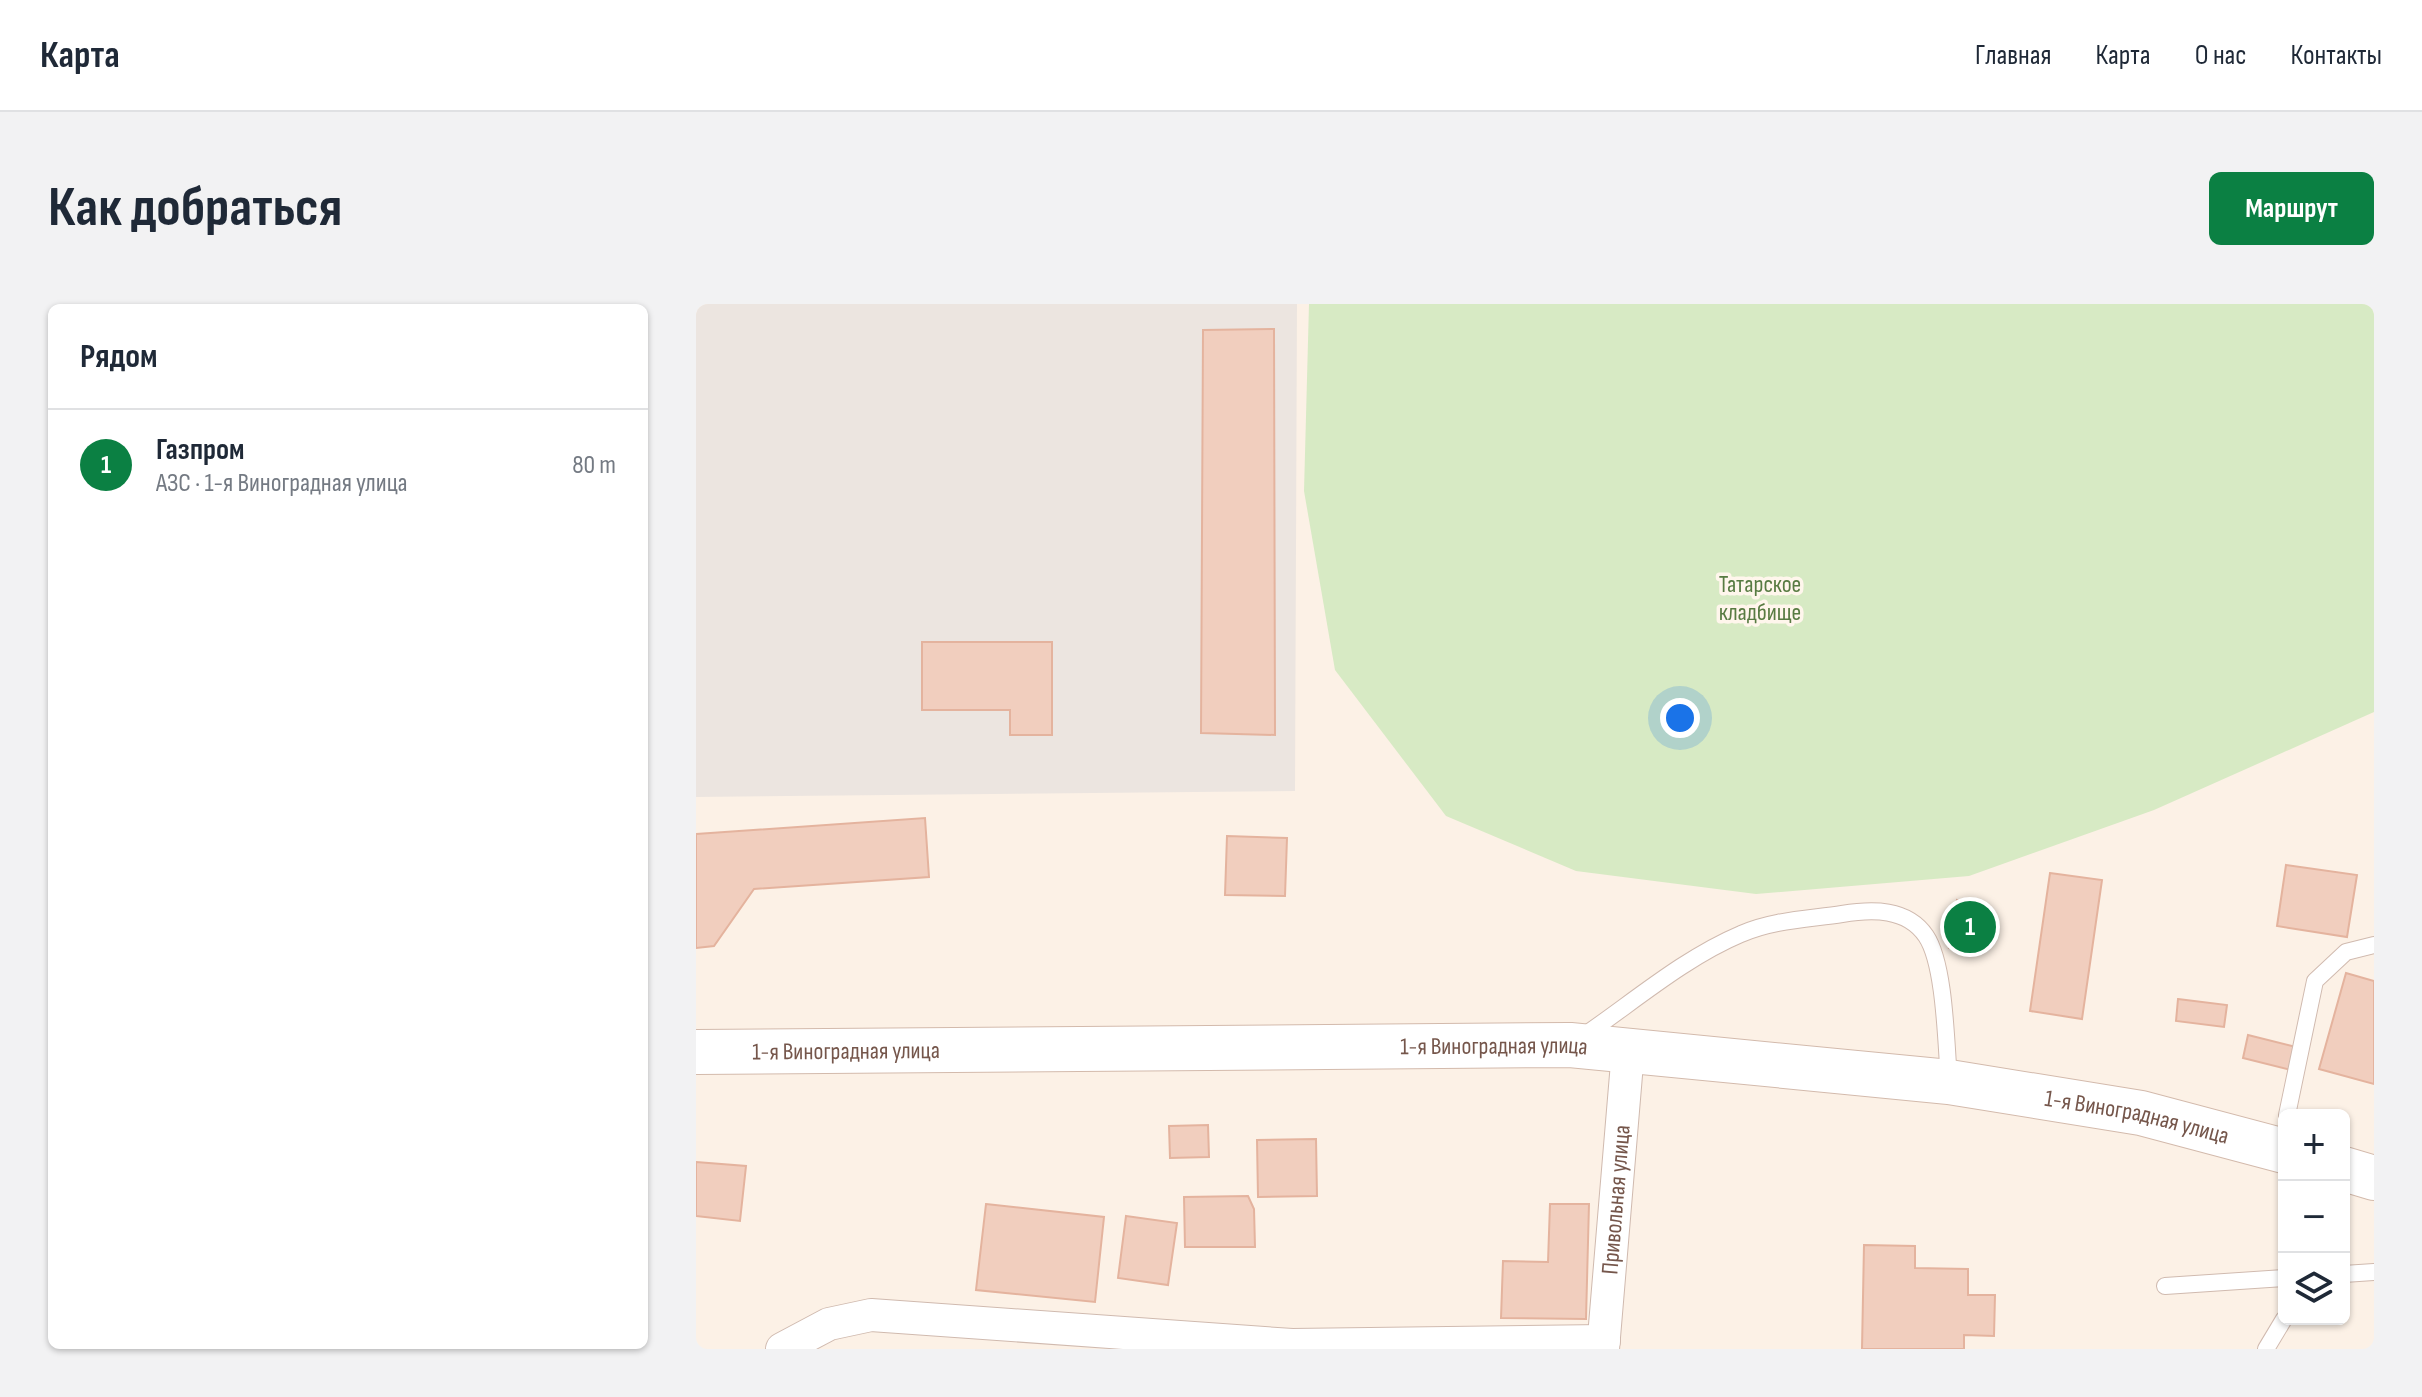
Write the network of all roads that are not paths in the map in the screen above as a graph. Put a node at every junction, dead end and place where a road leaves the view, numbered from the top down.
1 (2374, 945) edge
2 (1570, 1045) junction
3 (1628, 1051) junction
4 (696, 1052) edge
5 (1949, 1082) junction
6 (2289, 1109) edge
7 (2278, 1135) edge
8 (2350, 1171) edge
9 (2374, 1178) edge
10 (2374, 1272) edge
11 (2350, 1274) edge
12 (2278, 1278) edge
13 (2165, 1286) dead end
14 (2280, 1325) edge
15 (1603, 1345) edge
16 (1289, 1347) edge
17 (782, 1349) edge
18 (2266, 1349) edge

1 - 6 lane
2 - 3 main road, 1-я Виноградная улица
2 - 4 main road, 1-я Виноградная улица
2 - 5 lane
3 - 5 main road, 1-я Виноградная улица
3 - 15 street, Привольная улица
5 - 7 main road, 1-я Виноградная улица
8 - 9 main road
10 - 11 lane
12 - 13 lane
14 - 18 lane
15 - 16 street
16 - 17 street

